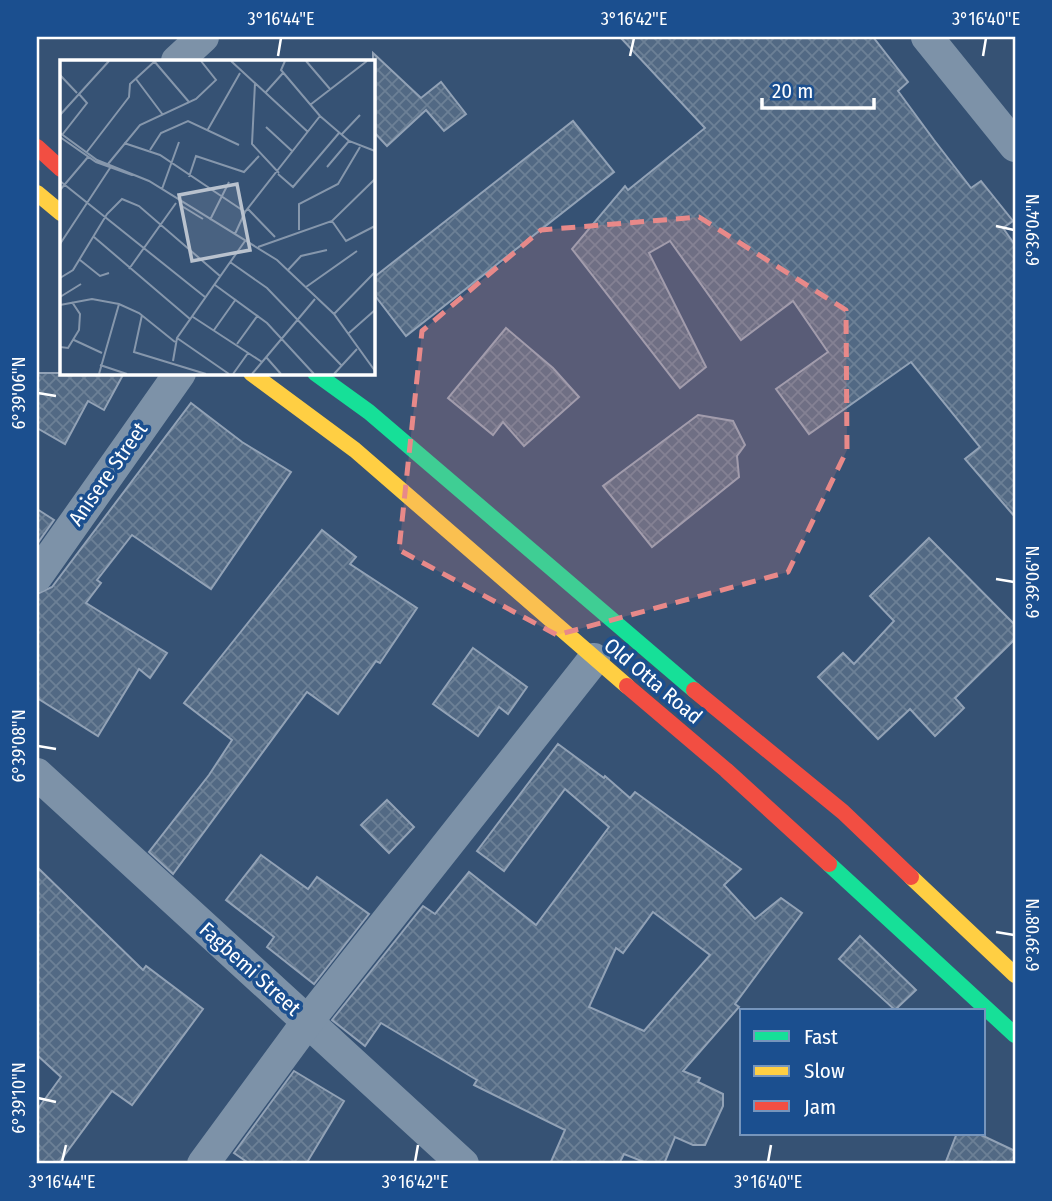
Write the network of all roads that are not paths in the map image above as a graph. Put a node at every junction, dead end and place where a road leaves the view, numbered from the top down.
1 (203, 37) edge
2 (927, 37) edge
3 (178, 60) edge
4 (1015, 146) edge
5 (37, 147) edge
6 (60, 168) edge
7 (37, 192) edge
8 (60, 213) edge
9 (179, 374) edge
10 (252, 374) edge
11 (316, 374) edge
12 (37, 576) edge
13 (594, 659) junction
14 (755, 739) junction
15 (726, 770) junction
16 (37, 774) edge
17 (1015, 975) edge
18 (307, 1021) junction
19 (1015, 1035) edge
20 (203, 1164) edge
21 (463, 1164) edge

1 - 3 street
2 - 4 street
5 - 6 street
7 - 8 street
9 - 12 street, Anisere Street
10 - 13 street, Old Otta Road
11 - 14 street, Old Otta Road
13 - 15 street, Old Otta Road
13 - 18 street
14 - 15 street
14 - 17 street, Old Otta Road
15 - 19 street, Old Otta Road
16 - 18 street, Fagbemi Street
18 - 20 street
18 - 21 street, Fagbemi Street

